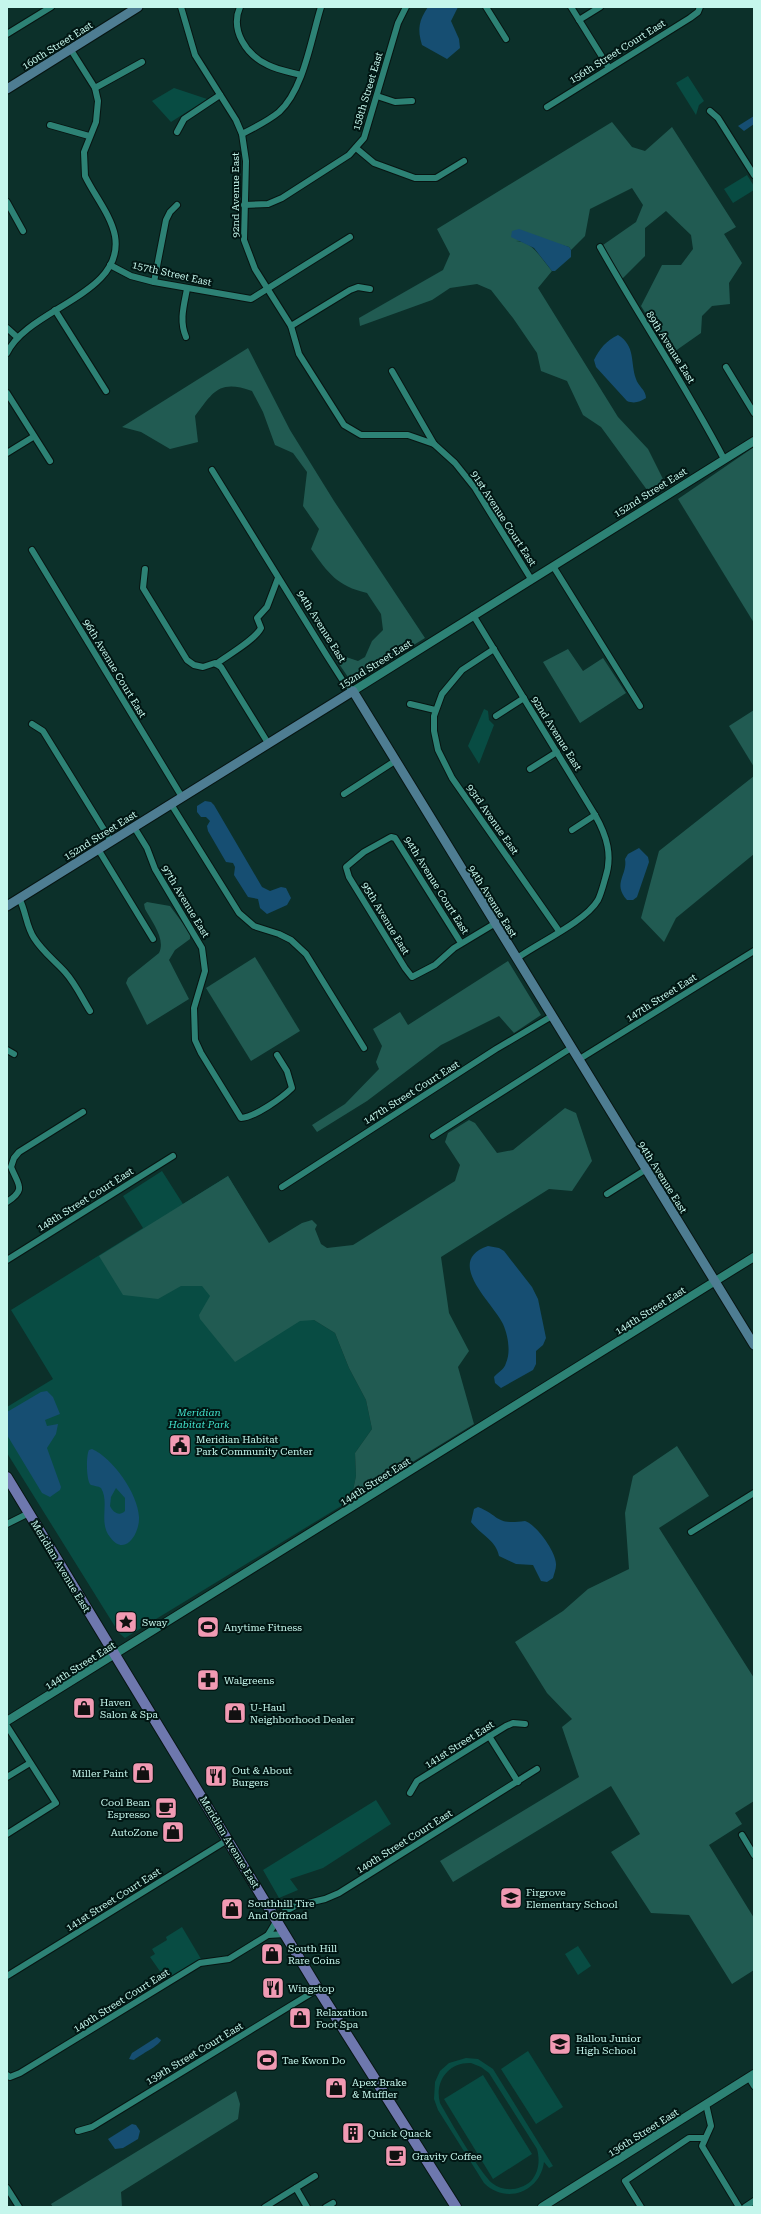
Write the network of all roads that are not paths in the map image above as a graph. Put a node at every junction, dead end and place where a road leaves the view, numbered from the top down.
1 (51, 7) edge
2 (138, 7) edge
3 (181, 7) edge
4 (240, 7) edge
5 (321, 7) edge
6 (406, 7) edge
7 (486, 7) edge
8 (571, 7) edge
9 (600, 7) edge
10 (699, 10) edge
11 (579, 20) junction
12 (7, 34) edge
13 (506, 39) dead end
14 (71, 50) junction
15 (142, 62) dead end
16 (609, 68) junction
17 (301, 75) junction
18 (95, 88) junction
19 (7, 90) edge
20 (220, 95) junction
21 (377, 96) junction
22 (412, 101) dead end
23 (547, 107) dead end
24 (710, 111) dead end
25 (50, 124) dead end
26 (177, 132) dead end
27 (242, 134) junction
28 (89, 136) junction
29 (356, 148) junction
30 (464, 161) dead end
31 (754, 175) edge
32 (7, 202) edge
33 (177, 205) dead end
34 (244, 205) junction
35 (23, 231) dead end
36 (350, 237) dead end
37 (600, 247) dead end
38 (110, 265) junction
39 (154, 282) junction
40 (187, 288) junction
41 (268, 289) junction
42 (370, 289) dead end
43 (54, 310) junction
44 (290, 326) junction
45 (7, 328) edge
46 (17, 337) junction
47 (186, 337) dead end
48 (7, 353) edge
49 (726, 367) dead end
50 (392, 371) dead end
51 (106, 391) dead end
52 (7, 393) edge
53 (754, 413) edge
54 (33, 437) junction
55 (754, 441) edge
56 (434, 444) junction
57 (7, 453) edge
58 (724, 459) junction
59 (50, 461) dead end
60 (212, 470) dead end
61 (32, 550) dead end
62 (553, 566) junction
63 (145, 569) dead end
64 (278, 578) junction
65 (531, 580) junction
66 (473, 615) junction
67 (494, 649) junction
68 (216, 664) junction
69 (353, 691) junction
70 (524, 698) junction
71 (410, 704) dead end
72 (640, 706) dead end
73 (435, 710) junction
74 (496, 716) dead end
75 (32, 724) dead end
76 (268, 743) junction
77 (557, 752) junction
78 (395, 761) junction
79 (530, 770) dead end
80 (344, 794) dead end
81 (182, 797) junction
82 (171, 804) junction
83 (595, 816) junction
84 (134, 827) junction
85 (572, 830) dead end
86 (111, 841) junction
87 (98, 849) junction
88 (346, 867) joint
89 (19, 898) junction
90 (7, 906) edge
91 (494, 924) junction
92 (559, 931) junction
93 (153, 939) dead end
94 (461, 944) junction
95 (754, 951) edge
96 (516, 959) junction
97 (90, 1011) dead end
98 (552, 1016) junction
99 (364, 1048) dead end
100 (571, 1048) junction
101 (7, 1050) edge
102 (14, 1054) dead end
103 (276, 1055) dead end
104 (578, 1060) junction
105 (83, 1112) dead end
106 (434, 1136) dead end
107 (173, 1156) dead end
108 (645, 1170) junction
109 (282, 1186) dead end
110 (607, 1194) dead end
111 (7, 1202) edge
112 (754, 1257) edge
113 (7, 1260) edge
114 (714, 1282) junction
115 (754, 1345) edge
116 (7, 1477) edge
117 (754, 1493) edge
118 (29, 1513) junction
119 (7, 1524) edge
120 (691, 1532) dead end
121 (115, 1655) junction
122 (7, 1721) edge
123 (525, 1724) dead end
124 (7, 1726) edge
125 (490, 1736) junction
126 (30, 1763) junction
127 (538, 1769) dead end
128 (7, 1777) edge
129 (518, 1782) junction
130 (410, 1793) dead end
131 (7, 1834) edge
132 (742, 1835) dead end
133 (229, 1839) junction
134 (754, 1855) edge
135 (276, 1919) junction
136 (285, 1934) junction
137 (268, 1935) junction
138 (7, 1976) edge
139 (318, 1989) junction
140 (7, 2075) edge
141 (751, 2076) edge
142 (754, 2086) edge
143 (706, 2104) junction
144 (78, 2131) dead end
145 (705, 2138) junction
146 (315, 2176) dead end
147 (7, 2188) edge
148 (296, 2188) junction
149 (754, 2201) edge
150 (333, 2203) dead end
151 (19, 2207) edge
152 (265, 2207) edge
153 (307, 2207) edge
154 (326, 2207) edge
155 (456, 2207) edge
156 (542, 2207) edge
157 (641, 2207) edge
158 (740, 2207) edge
159 (745, 2207) edge

1 - 12 street
2 - 14 main road, 160th Street East
3 - 20 street, 92nd Avenue East
4 - 17 street
5 - 17 street
6 - 21 street, 158th Street East
7 - 13 street
8 - 11 street
9 - 11 street
10 - 16 street, 156th Street Court East
11 - 16 street
14 - 18 street
14 - 19 main road, 160th Street East
15 - 18 street
16 - 23 street, 156th Street Court East
17 - 27 street
18 - 28 street
20 - 26 street
20 - 27 street, 92nd Avenue East
21 - 22 street
21 - 29 street, 158th Street East
24 - 31 street
25 - 28 street
27 - 34 street, 92nd Avenue East
28 - 38 street
29 - 30 street
29 - 34 street, 158th Street East
32 - 35 street
33 - 39 street
34 - 41 street, 92nd Avenue East
36 - 41 street, 157th Street East
37 - 58 street, 89th Avenue East
38 - 39 street, 157th Street East
38 - 43 street
39 - 40 street, 157th Street East
40 - 41 street, 157th Street East
40 - 47 street
41 - 44 street, 92nd Avenue East
42 - 44 street
43 - 46 street
43 - 51 street
44 - 56 street, 92nd Avenue East
45 - 46 street
46 - 48 street
49 - 53 street
50 - 56 street, 91st Avenue Court East
52 - 54 street
54 - 57 street
54 - 59 street
55 - 58 street, 152nd Street East
56 - 65 street, 91st Avenue Court East
58 - 62 street, 152nd Street East
60 - 64 street, 94th Avenue East
61 - 81 street, 96th Avenue Court East
62 - 65 street, 152nd Street East
62 - 72 street, 91st Avenue Court East
63 - 68 street
64 - 68 street
64 - 69 street, 94th Avenue East
65 - 66 street, 152nd Street East
66 - 67 street, 92nd Avenue East
66 - 69 street, 152nd Street East
67 - 70 street, 92nd Avenue East
67 - 73 street
68 - 76 street
69 - 76 main road, 152nd Street East
69 - 78 main road, 94th Avenue East
70 - 74 street
70 - 77 street, 92nd Avenue East
71 - 73 street
73 - 92 street, 93rd Avenue East
75 - 86 street
76 - 81 main road, 152nd Street East
77 - 79 street
77 - 83 street, 92nd Avenue East
78 - 80 street
78 - 91 main road, 94th Avenue East
81 - 82 main road, 152nd Street East
82 - 84 main road, 152nd Street East
82 - 99 street
83 - 85 street
83 - 92 street, 92nd Avenue East
84 - 86 main road, 152nd Street East
84 - 103 street, 97th Avenue East
86 - 87 main road, 152nd Street East
87 - 89 main road, 152nd Street East
87 - 93 street
88 - 94 street, 94th Avenue Court East
88 - 94 street, 95th Avenue East
89 - 90 main road, 152nd Street East
89 - 97 street
91 - 94 street
91 - 96 main road, 94th Avenue East
92 - 96 street
95 - 104 street, 147th Street East
96 - 98 main road, 94th Avenue East
98 - 100 main road, 94th Avenue East
98 - 109 street, 147th Street Court East
100 - 104 main road, 94th Avenue East
100 - 106 street
101 - 102 street
104 - 108 main road, 94th Avenue East
105 - 111 street
107 - 113 street, 148th Street Court East
108 - 110 street
108 - 114 main road, 94th Avenue East
112 - 114 street, 144th Street East
114 - 115 main road, 94th Avenue East
114 - 121 street, 144th Street East
116 - 118 main road, Meridian Avenue East
117 - 120 street
118 - 119 street
118 - 121 main road, Meridian Avenue East
121 - 122 street, 144th Street East
121 - 133 main road, Meridian Avenue East
123 - 125 street, 141st Street East
124 - 126 street
125 - 129 street
125 - 130 street, 141st Street East
126 - 128 street
126 - 131 street
127 - 129 street, 140th Street Court East
129 - 135 street, 140th Street Court East
132 - 134 street
133 - 135 main road, Meridian Avenue East
133 - 138 street, 141st Street Court East
135 - 136 main road, Meridian Avenue East
135 - 137 street, 140th Street Court East
136 - 137 street, 140th Street Court East
136 - 139 main road, Meridian Avenue East
137 - 140 street, 140th Street Court East
139 - 144 street, 139th Street Court East
139 - 155 main road, Meridian Avenue East
141 - 142 street
141 - 143 street, 136th Street East
143 - 145 street
143 - 156 street, 136th Street East
145 - 157 street
145 - 158 street
146 - 148 street
147 - 151 street
148 - 152 street
148 - 153 street
149 - 159 street
150 - 154 street

